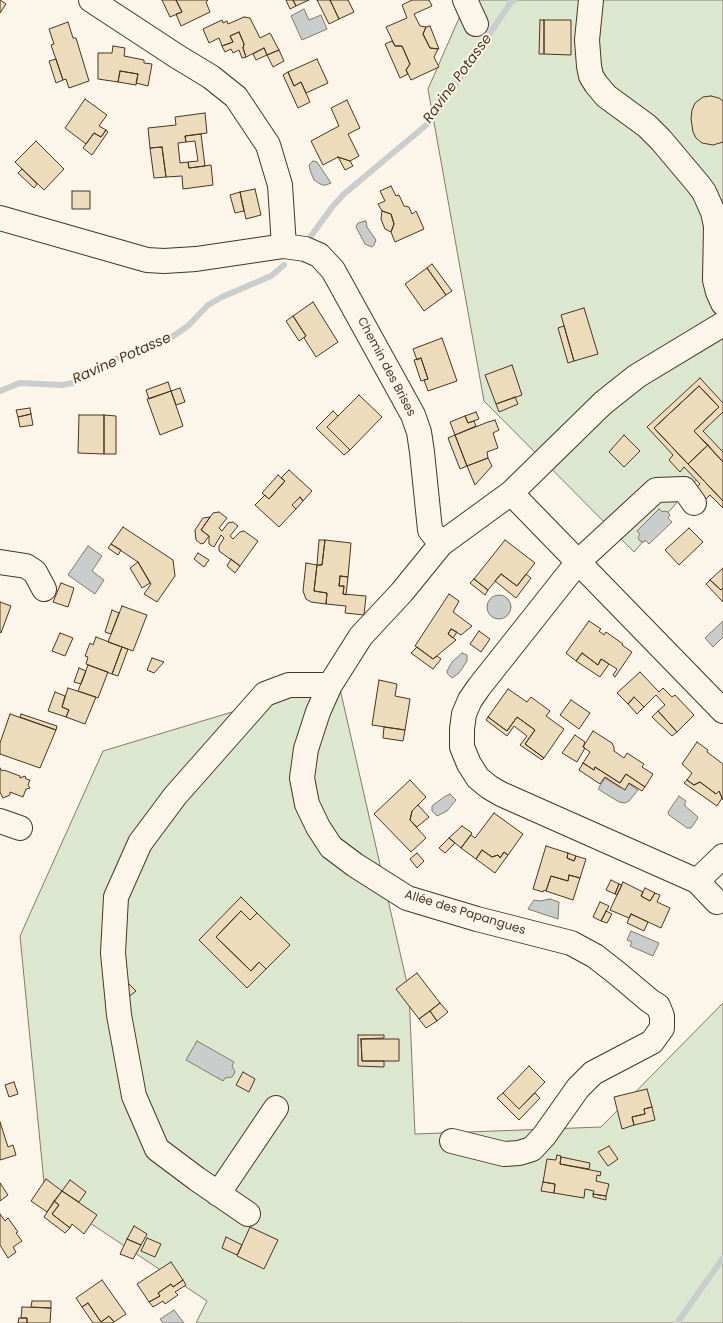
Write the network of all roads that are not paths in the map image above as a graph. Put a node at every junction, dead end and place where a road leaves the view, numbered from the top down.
1 (91, 0) edge
2 (465, 0) edge
3 (590, 0) edge
4 (476, 24) dead end
5 (0, 218) edge
6 (284, 246) junction
7 (723, 303) edge
8 (723, 324) edge
9 (511, 493) junction
10 (694, 503) dead end
11 (442, 544) junction
12 (0, 562) edge
13 (578, 562) junction
14 (44, 589) dead end
15 (330, 685) junction
16 (723, 711) edge
17 (723, 856) edge
18 (697, 881) junction
19 (717, 902) dead end
20 (276, 1108) dead end
21 (452, 1140) dead end
22 (218, 1194) junction
23 (248, 1214) dead end

1 - 6 street
2 - 4 street
3 - 7 street
5 - 6 street, Chemin des Brises
6 - 11 street, Chemin des Brises
8 - 9 street
9 - 11 street
9 - 13 street
10 - 13 street
11 - 15 street, Allée des Papangues
12 - 14 street
13 - 16 street
13 - 18 street
15 - 21 street, Allée des Papangues
15 - 22 street
17 - 18 street
18 - 19 street
20 - 22 street
22 - 23 street

